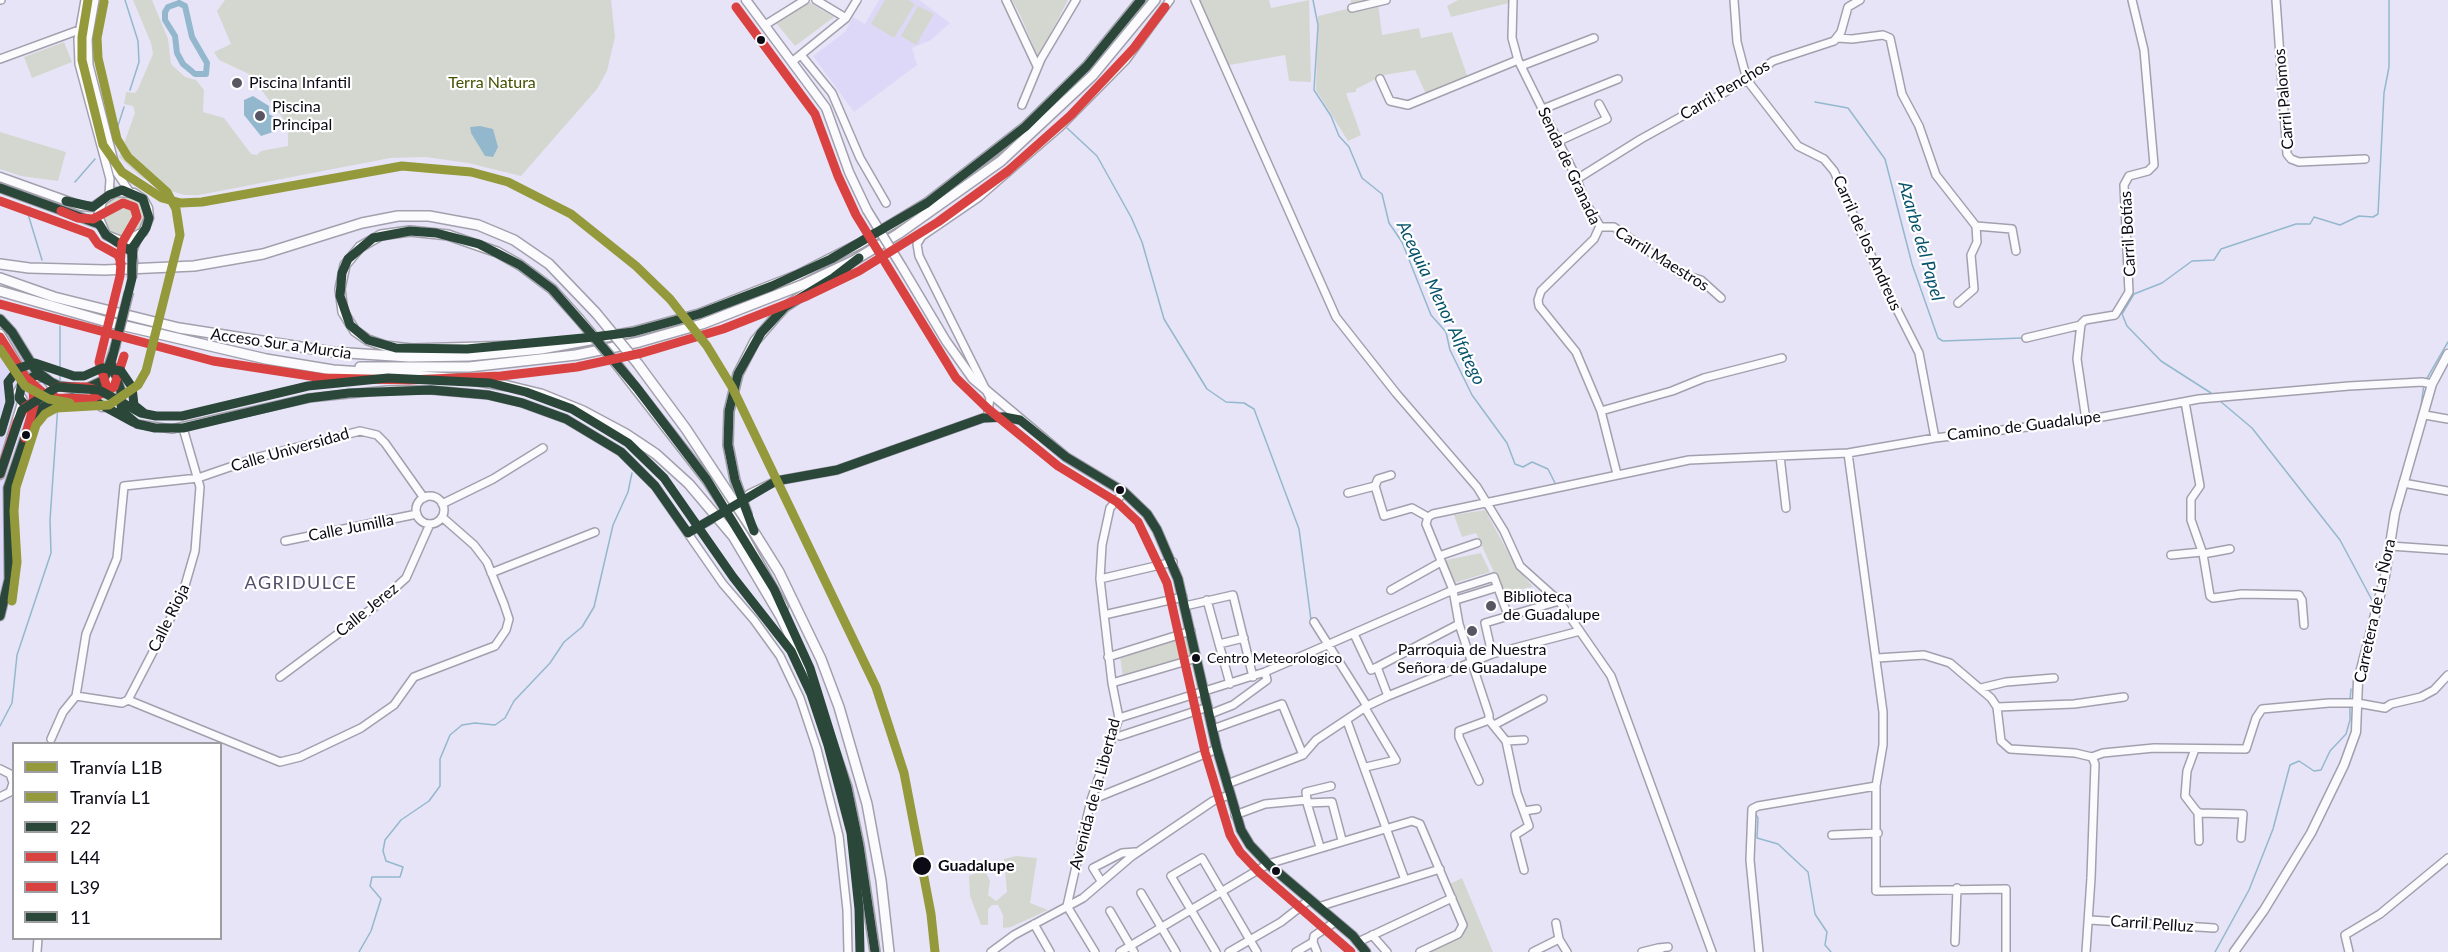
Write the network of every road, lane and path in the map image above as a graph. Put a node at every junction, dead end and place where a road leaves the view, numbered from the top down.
1 (85, 0) edge
2 (95, 0) edge
3 (746, 0) edge
4 (805, 0) edge
5 (816, 0) edge
6 (857, 0) edge
7 (1006, 0) edge
8 (1076, 0) edge
9 (1141, 0) edge
10 (1155, 0) edge
11 (1170, 0) edge
12 (1195, 0) edge
13 (1386, 0) edge
14 (1513, 0) edge
15 (1734, 0) edge
16 (1860, 0) edge
17 (2132, 0) edge
18 (2276, 0) edge
19 (1352, 8) dead end
20 (846, 18) junction
21 (765, 25) junction
22 (79, 30) junction
23 (1594, 38) dead end
24 (1838, 38) junction
25 (801, 55) junction
26 (0, 59) edge
27 (793, 61) junction
28 (1520, 63) junction
29 (1037, 66) junction
30 (1380, 79) dead end
31 (1618, 79) dead end
32 (1747, 80) junction
33 (1599, 104) dead end
34 (1022, 105) dead end
35 (1543, 109) junction
36 (1559, 141) junction
37 (2365, 159) dead end
38 (0, 177) edge
39 (1577, 179) junction
40 (0, 188) edge
41 (129, 191) junction
42 (105, 199) junction
43 (886, 203) dead end
44 (99, 224) junction
45 (1976, 226) junction
46 (1600, 227) junction
47 (137, 238) junction
48 (118, 241) junction
49 (2016, 252) dead end
50 (132, 257) junction
51 (853, 261) junction
52 (0, 264) edge
53 (0, 279) edge
54 (0, 291) edge
55 (1721, 298) dead end
56 (1958, 303) dead end
57 (0, 319) edge
58 (2081, 325) junction
59 (633, 332) junction
60 (0, 334) edge
61 (2026, 338) dead end
62 (2448, 354) edge
63 (1782, 358) dead end
64 (289, 362) junction
65 (111, 363) junction
66 (26, 378) junction
67 (46, 379) junction
68 (102, 381) junction
69 (116, 382) junction
70 (2427, 383) junction
71 (987, 393) junction
72 (121, 398) junction
73 (50, 402) junction
74 (96, 402) junction
75 (2185, 402) junction
76 (22, 403) junction
77 (1004, 407) junction
78 (42, 408) junction
79 (109, 408) junction
80 (1601, 411) junction
81 (986, 415) junction
82 (2425, 415) junction
83 (998, 417) junction
84 (2448, 419) edge
85 (1020, 420) junction
86 (2086, 420) junction
87 (137, 424) junction
88 (183, 428) junction
89 (1935, 438) junction
90 (543, 448) dead end
91 (1848, 453) junction
92 (1780, 456) junction
93 (1617, 474) junction
94 (0, 475) edge
95 (1391, 475) dead end
96 (198, 478) junction
97 (2403, 483) junction
98 (1375, 486) junction
99 (2448, 491) edge
100 (1124, 492) junction
101 (1348, 493) dead end
102 (749, 494) dead end
103 (424, 498) junction
104 (442, 504) junction
105 (1488, 505) junction
106 (1786, 508) dead end
107 (417, 514) junction
108 (442, 517) junction
109 (1428, 517) junction
110 (712, 519) dead end
111 (430, 524) junction
112 (595, 532) dead end
113 (754, 532) junction
114 (688, 533) junction
115 (285, 541) dead end
116 (1477, 543) dead end
117 (2390, 546) junction
118 (2230, 549) dead end
119 (2448, 550) edge
120 (2203, 553) junction
121 (2171, 555) dead end
122 (1440, 559) junction
123 (1173, 562) junction
124 (492, 573) junction
125 (1100, 579) junction
126 (1498, 587) junction
127 (1391, 590) dead end
128 (1453, 590) junction
129 (1207, 600) junction
130 (1456, 600) junction
131 (1184, 601) junction
132 (1559, 601) junction
133 (1104, 615) junction
134 (1508, 615) junction
135 (0, 616) edge
136 (1314, 622) dead end
137 (1459, 624) junction
138 (2304, 626) dead end
139 (1191, 631) junction
140 (1580, 631) junction
141 (1354, 634) junction
142 (1244, 638) junction
143 (1219, 644) junction
144 (1327, 645) junction
145 (1492, 654) junction
146 (1108, 657) junction
147 (1197, 658) junction
148 (1877, 658) junction
149 (1471, 662) junction
150 (1377, 667) junction
151 (1265, 672) junction
152 (2448, 675) edge
153 (280, 677) dead end
154 (1253, 677) junction
155 (2054, 678) dead end
156 (1112, 683) junction
157 (1230, 684) junction
158 (1981, 688) junction
159 (1205, 692) junction
160 (76, 696) junction
161 (1388, 696) junction
162 (2124, 697) dead end
163 (1543, 699) dead end
164 (128, 700) junction
165 (2353, 703) junction
166 (1366, 707) junction
167 (1997, 707) junction
168 (1209, 711) junction
169 (1119, 718) junction
170 (1347, 721) junction
171 (1492, 723) junction
172 (1213, 729) junction
173 (1120, 736) dead end
174 (51, 739) dead end
175 (1524, 740) dead end
176 (1506, 741) junction
177 (1217, 749) junction
178 (2195, 749) junction
179 (1302, 755) junction
180 (2092, 757) junction
181 (1366, 767) junction
182 (0, 769) edge
183 (12, 780) edge
184 (1479, 781) dead end
185 (1227, 784) junction
186 (12, 786) edge
187 (1331, 786) dead end
188 (1876, 786) junction
189 (847, 787) junction
190 (1229, 795) junction
191 (0, 797) edge
192 (1091, 800) junction
193 (1307, 801) junction
194 (1538, 809) dead end
195 (1524, 811) junction
196 (2198, 812) junction
197 (1235, 815) junction
198 (1387, 828) junction
199 (1878, 833) junction
200 (1832, 835) dead end
201 (2241, 838) dead end
202 (1342, 840) junction
203 (2199, 841) dead end
204 (1320, 847) junction
205 (1137, 852) junction
206 (2448, 858) edge
207 (1268, 864) junction
208 (1440, 869) junction
209 (1524, 870) dead end
210 (1405, 880) junction
211 (1101, 881) junction
212 (1957, 888) junction
213 (1221, 892) junction
214 (1141, 893) dead end
215 (1452, 898) junction
216 (1309, 900) junction
217 (1067, 906) junction
218 (1318, 907) junction
219 (1191, 910) junction
220 (1110, 911) dead end
221 (2090, 920) junction
222 (1335, 922) junction
223 (1556, 923) dead end
224 (1034, 924) junction
225 (1162, 927) junction
226 (2214, 928) dead end
227 (1372, 936) junction
228 (1559, 939) junction
229 (1250, 940) junction
230 (1313, 942) junction
231 (1358, 942) junction
232 (1955, 942) dead end
233 (999, 944) junction
234 (1668, 946) dead end
235 (1132, 949) edge
236 (1659, 950) edge
237 (848, 952) edge
238 (875, 952) edge
239 (889, 952) edge
240 (991, 952) edge
241 (1004, 952) edge
242 (1050, 952) edge
243 (1095, 952) edge
244 (1120, 952) edge
245 (1176, 952) edge
246 (1216, 952) edge
247 (1229, 952) edge
248 (1257, 952) edge
249 (1296, 952) edge
250 (1317, 952) edge
251 (1366, 952) edge
252 (1387, 952) edge
253 (1420, 952) edge
254 (1533, 952) edge
255 (1567, 952) edge
256 (1642, 952) edge
257 (1712, 952) edge
258 (1759, 952) edge
259 (2006, 952) edge
260 (2086, 952) edge
261 (2234, 952) edge
262 (2349, 952) edge

1 - 22 street
2 - 41 street
3 - 21 main road
4 - 21 street
5 - 20 street
6 - 20 street
7 - 29 street
8 - 29 street
9 - 59 highway, Acceso Sur a Murcia
10 - 51 highway, Acceso Sur a Murcia
11 - 71 street
12 - 105 street
13 - 19 street
14 - 28 street, Senda de Granada
15 - 32 street
16 - 24 street
17 - 58 street, Carril Botías
18 - 37 street, Carril Palomos
20 - 25 street
21 - 27 main road
22 - 26 street
22 - 42 street
23 - 28 street
24 - 32 street, Carril Penchos
24 - 45 street, Carril Penchos
25 - 27 street
25 - 43 street
27 - 71 main road, bridge
28 - 30 street
28 - 35 street, Senda de Granada
29 - 34 street
31 - 35 street
32 - 39 street, Carril Penchos
32 - 89 street, Carril de los Andreus
33 - 36 street
35 - 36 street, Senda de Granada
36 - 39 street, Senda de Granada
38 - 42 main road
39 - 46 street, Senda de Granada
40 - 44 main road
41 - 42 main road
41 - 47 main road
42 - 44 main road
44 - 48 main road
45 - 49 street
45 - 56 street
46 - 55 street, Carril Maestros
46 - 80 street, Senda de Granada
47 - 48 main road
47 - 50 main road
48 - 50 main road
50 - 65 main road, bridge
51 - 64 highway, Acceso Sur a Murcia
51 - 113 highway
52 - 113 highway, bridge
53 - 59 highway, Acceso Sur a Murcia
54 - 64 highway
57 - 67 main road
58 - 61 street
58 - 86 street
59 - 189 highway, bridge
60 - 66 main road
62 - 70 main road, Carretera de La Ñora
63 - 80 street
64 - 189 highway
65 - 68 main road
65 - 69 main road
66 - 67 main road
66 - 76 main road
67 - 68 main road
67 - 73 main road
68 - 69 main road
68 - 74 main road
69 - 72 main road
70 - 75 street, Camino de Guadalupe
70 - 82 main road, Carretera de La Ñora
71 - 77 main road
71 - 81 street
72 - 79 main road
72 - 87 street
73 - 74 main road
73 - 78 main road
74 - 79 main road
75 - 86 street, Camino de Guadalupe
75 - 120 street
76 - 78 main road
76 - 94 main road
77 - 81 street
77 - 83 street
77 - 85 main road
78 - 135 main road
79 - 87 street
80 - 93 street, Senda de Granada
81 - 83 street
81 - 102 street
82 - 84 street
82 - 97 main road, Carretera de La Ñora
83 - 85 street
85 - 100 main road
86 - 89 street, Camino de Guadalupe
87 - 88 street
88 - 96 street, Calle Rioja
88 - 114 street
89 - 91 street, Camino de Guadalupe
90 - 104 street
91 - 92 street, Camino de Guadalupe
91 - 148 street
92 - 93 street, Camino de Guadalupe
92 - 106 street
93 - 105 street, Camino de Guadalupe
95 - 98 street
96 - 103 street, Calle Universidad
96 - 160 street, Calle Universidad
96 - 164 street, Calle Rioja
97 - 99 street
97 - 117 main road, Carretera de La Ñora
98 - 101 street
98 - 109 street
100 - 123 main road
100 - 125 street, Avenida de la Libertad
103 - 104 street
103 - 107 street
104 - 108 street
105 - 109 street, Camino de Guadalupe
105 - 132 street
107 - 111 street
107 - 115 street, Calle Jumilla
108 - 111 street
108 - 124 street
109 - 122 street
110 - 114 street
111 - 153 street, Calle Jerez
112 - 124 street
113 - 239 highway
114 - 237 street
116 - 122 street
117 - 119 street
117 - 165 main road, Carretera de La Ñora
118 - 120 street
120 - 121 street
120 - 138 street
122 - 127 street
122 - 128 street
123 - 125 street
123 - 131 main road
124 - 164 street
125 - 133 street, Avenida de la Libertad
126 - 128 street
126 - 130 street
126 - 134 street
128 - 130 street
128 - 141 street
129 - 131 street
129 - 142 street
129 - 143 street
130 - 137 street
131 - 133 street
131 - 139 main road
132 - 134 street
132 - 140 street
133 - 146 street, Avenida de la Libertad
134 - 145 street
136 - 144 street
137 - 149 street
137 - 150 street
139 - 146 street
139 - 147 main road
140 - 145 street
140 - 257 street
141 - 144 street
141 - 150 street
142 - 143 street
142 - 154 street
143 - 157 street
144 - 151 street
144 - 166 street
145 - 149 street
146 - 156 street, Avenida de la Libertad
147 - 156 street
147 - 159 main road
148 - 158 street
148 - 188 street
149 - 161 street
149 - 171 street
150 - 161 street
151 - 154 street
151 - 168 street
152 - 165 street
154 - 157 street
155 - 158 street
156 - 169 street, Avenida de la Libertad
157 - 159 street
158 - 167 street
159 - 168 main road
159 - 169 street
160 - 164 street
160 - 174 street
161 - 166 street
162 - 167 street
163 - 171 street
165 - 178 street
165 - 261 main road, Carretera de La Ñora
166 - 170 street
166 - 181 street
167 - 180 street
168 - 172 main road
168 - 173 street
169 - 192 street, Avenida de la Libertad
170 - 179 street
170 - 181 street
171 - 176 street
171 - 184 street
172 - 177 main road
172 - 179 street
175 - 176 street
176 - 195 street
177 - 185 main road
177 - 192 street
178 - 180 street
178 - 196 street
179 - 185 street
180 - 221 street
181 - 198 street
182 - 183 street
185 - 190 main road
186 - 191 street
187 - 193 street
188 - 199 street
188 - 258 street
189 - 238 highway
190 - 197 main road
190 - 205 street
192 - 217 street, Avenida de la Libertad
193 - 197 street
193 - 202 street
193 - 204 street
194 - 195 street
195 - 209 street
196 - 201 street
196 - 203 street
197 - 207 main road
198 - 202 street
198 - 208 street
198 - 210 street
199 - 200 street
199 - 212 street
202 - 204 street
204 - 207 street
205 - 211 street
205 - 211 street
206 - 262 street
207 - 213 street
207 - 216 main road
208 - 210 street
208 - 215 street
210 - 218 street
211 - 217 street
212 - 232 street
212 - 259 street
213 - 219 street
213 - 219 street
213 - 229 street
214 - 225 street
215 - 227 street
215 - 253 street
216 - 218 main road
216 - 229 street
217 - 224 street
217 - 243 street
218 - 222 main road
219 - 225 street
219 - 246 street
220 - 235 street
221 - 226 street, Carril Pelluz
221 - 260 street
222 - 230 street
222 - 231 main road
223 - 228 street
224 - 233 street
224 - 242 street
225 - 235 street
225 - 245 street
227 - 231 street
227 - 252 street
228 - 254 street
228 - 255 street
229 - 247 street
229 - 248 street
230 - 249 street
230 - 250 street
231 - 251 main road
233 - 240 street
233 - 241 street
234 - 236 street
235 - 244 street
236 - 256 street

